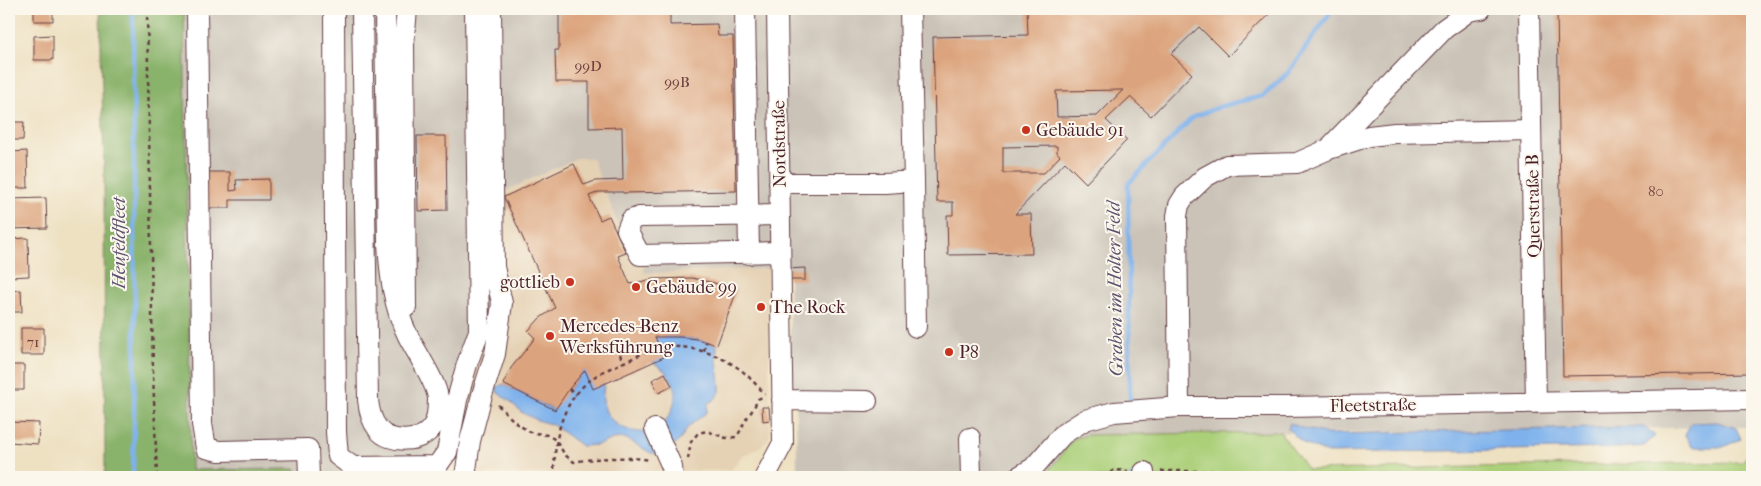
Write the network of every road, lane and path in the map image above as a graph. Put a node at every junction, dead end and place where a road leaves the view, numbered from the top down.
1 (147, 9) edge
2 (197, 9) edge
3 (334, 9) edge
4 (362, 9) edge
5 (385, 9) edge
6 (407, 9) edge
7 (475, 9) edge
8 (491, 9) edge
9 (745, 9) edge
10 (777, 9) edge
11 (910, 9) edge
12 (1481, 9) edge
13 (1529, 9) edge
14 (1531, 130) junction
15 (1329, 149) junction
16 (914, 181) junction
17 (779, 184) junction
18 (779, 215) junction
19 (748, 216) junction
20 (780, 252) junction
21 (748, 254) junction
22 (916, 328) dead end
23 (407, 334) junction
24 (706, 342) dead end
25 (704, 351) junction
26 (620, 354) dead end
27 (623, 363) junction
28 (568, 389) dead end
29 (482, 395) junction
30 (576, 395) junction
31 (1752, 398) edge
32 (782, 400) junction
33 (867, 401) dead end
34 (1536, 403) junction
35 (1179, 407) junction
36 (655, 429) dead end
37 (970, 438) dead end
38 (556, 440) junction
39 (672, 472) edge
40 (1144, 474) edge
41 (157, 477) edge
42 (309, 477) edge
43 (465, 477) edge
44 (554, 477) edge
45 (765, 477) edge
46 (971, 477) edge
47 (1018, 477) edge
48 (1104, 477) edge
49 (1246, 477) edge

1 - 41 path
2 - 42 street
3 - 7 street
4 - 23 street
5 - 23 street
6 - 23 street
8 - 29 street
9 - 19 street
10 - 17 street, Nordstraße
11 - 16 street
12 - 15 street
13 - 14 street, Querstraße B
14 - 15 street
14 - 34 street, Querstraße B
15 - 35 street
16 - 17 street
16 - 22 street
17 - 18 street, Nordstraße
18 - 19 street
18 - 20 street, Nordstraße
19 - 21 street
19 - 21 street
20 - 21 street
20 - 32 street, Nordstraße
24 - 25 path
25 - 27 path
25 - 39 path
26 - 27 path
27 - 30 path
28 - 30 path
29 - 38 path
29 - 43 street
30 - 38 path
31 - 34 street, Fleetstraße
32 - 33 street
32 - 45 street, Nordstraße
34 - 35 street, Fleetstraße
35 - 47 street, Fleetstraße
36 - 39 street
37 - 46 street
38 - 39 path
38 - 44 path
40 - 48 path
40 - 49 path

